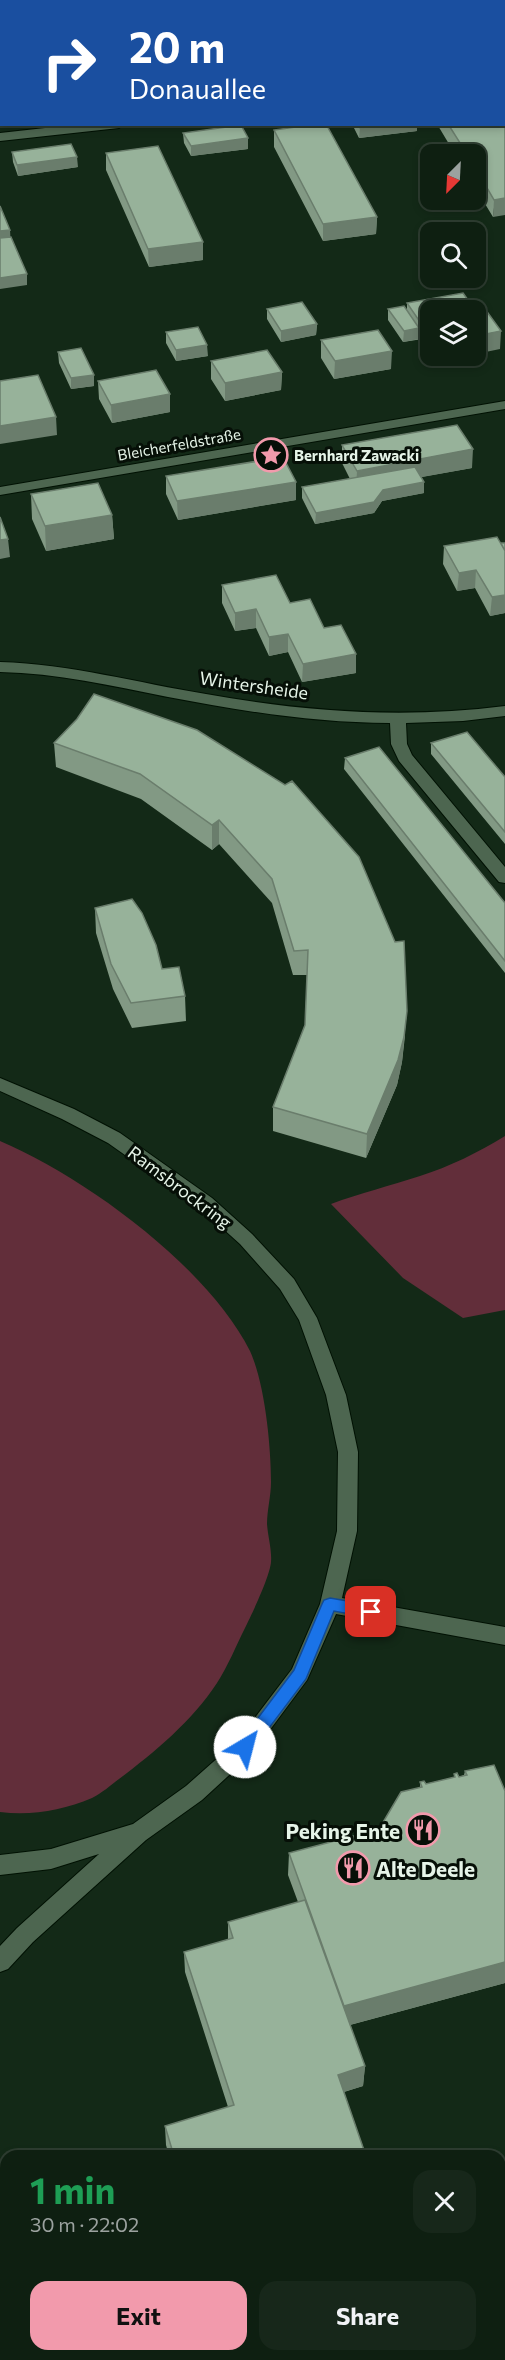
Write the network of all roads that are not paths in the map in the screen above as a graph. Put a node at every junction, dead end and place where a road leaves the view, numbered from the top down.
1 (86, 126) edge
2 (69, 127) edge
3 (0, 138) edge
4 (505, 405) edge
5 (0, 491) edge
6 (0, 667) edge
7 (505, 711) edge
8 (398, 720) junction
9 (505, 878) edge
10 (0, 1084) edge
11 (330, 1604) junction
12 (505, 1636) edge
13 (138, 1833) junction
14 (0, 1865) edge
15 (0, 1962) edge

1 - 2 street
2 - 3 street
4 - 5 street, Bleicherfeldstraße
6 - 8 street, Wintersheide
7 - 8 street, Wintersheide
8 - 9 street
10 - 11 street, Ramsbrockring
11 - 12 street
11 - 13 street, Ramsbrockring
13 - 14 street, Ramsbrockring
13 - 15 street, Ramsbrockring

